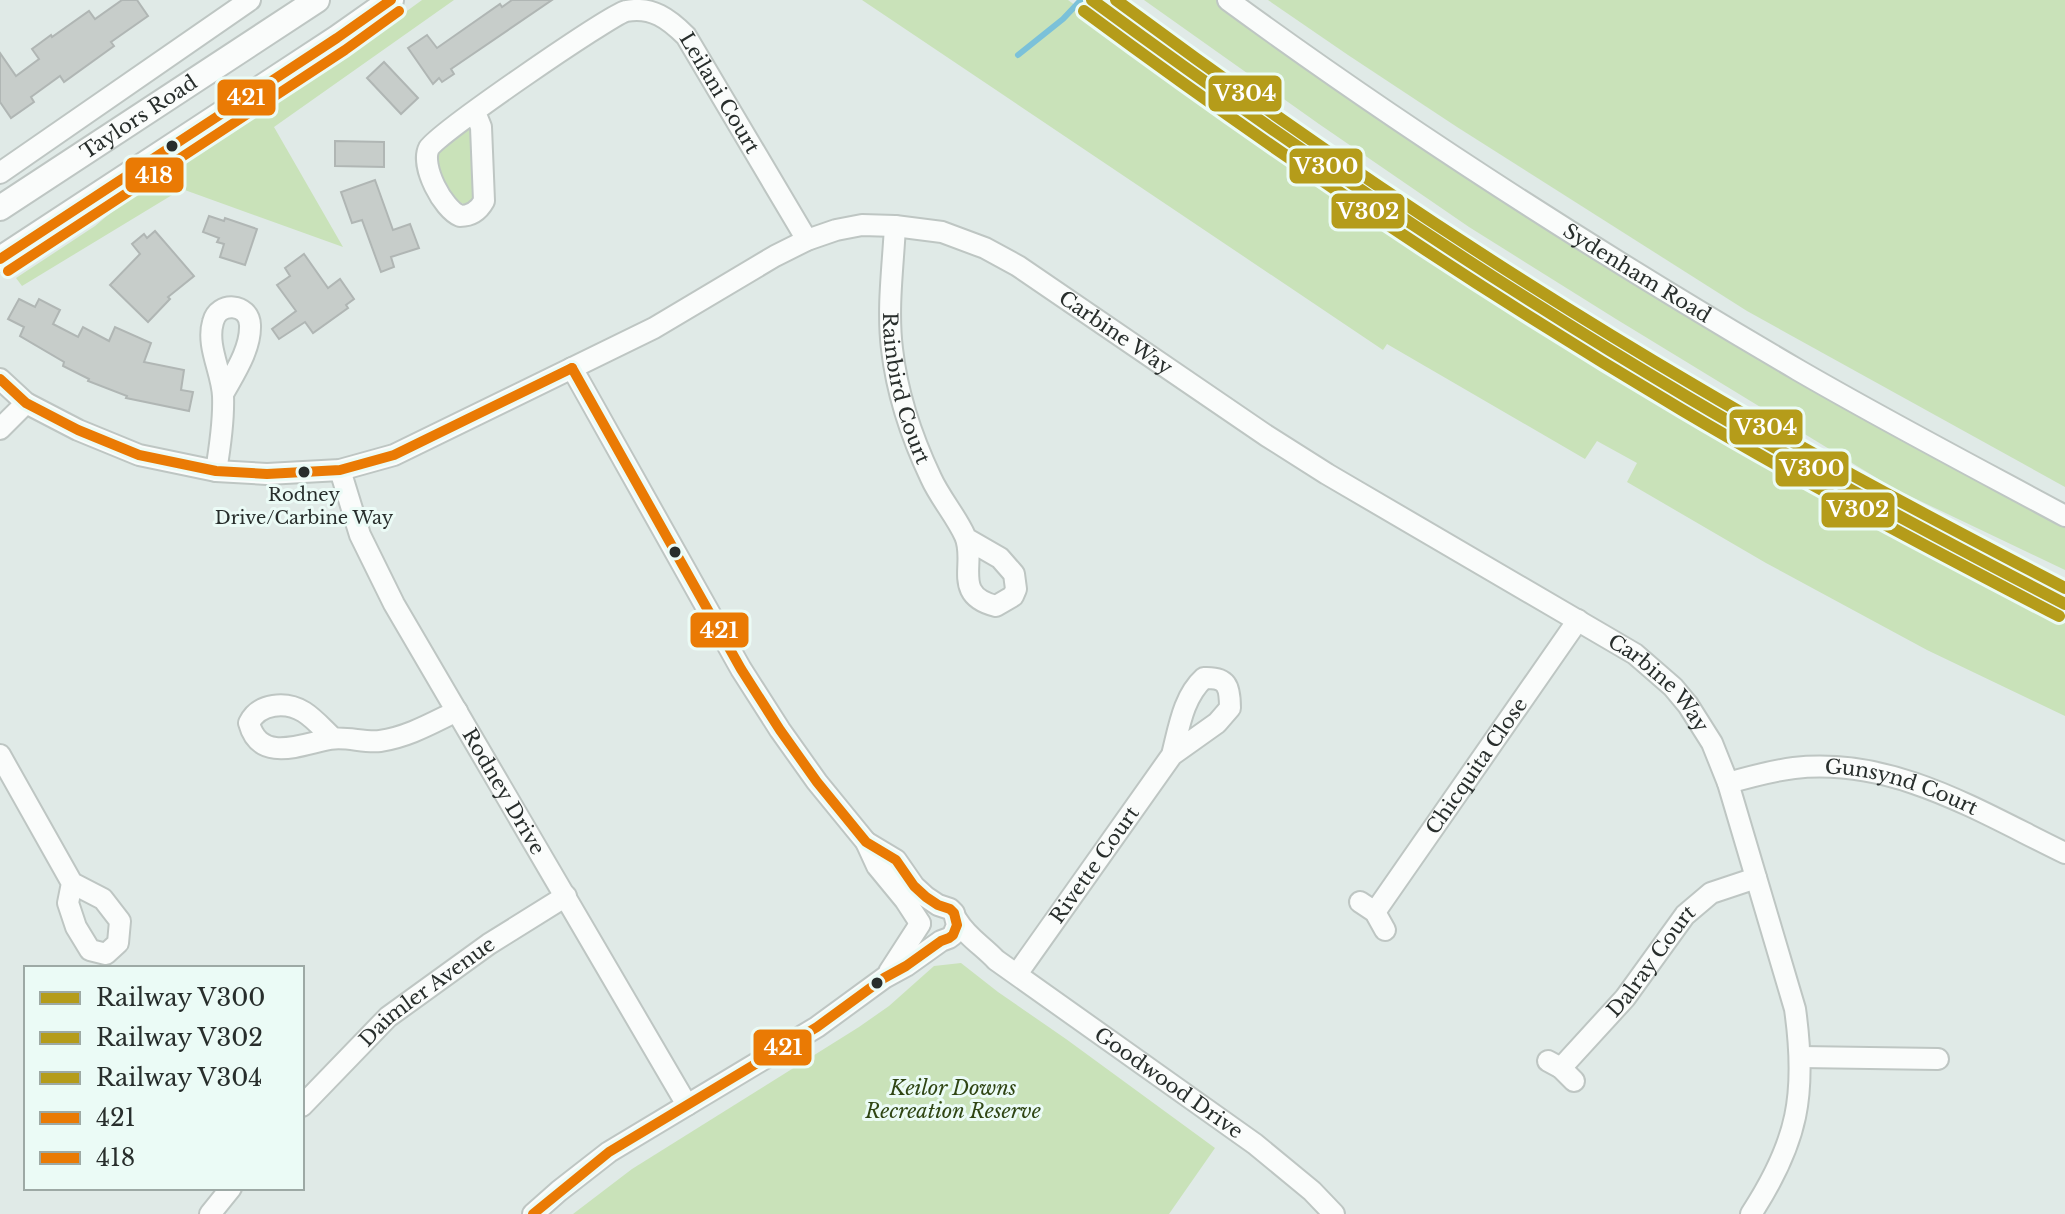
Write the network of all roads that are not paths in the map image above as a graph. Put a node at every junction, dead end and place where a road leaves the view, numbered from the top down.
1 (250, 0) edge
2 (317, 0) edge
3 (391, 0) edge
4 (1228, 0) edge
5 (475, 112) junction
6 (0, 173) edge
7 (0, 208) edge
8 (895, 226) junction
9 (807, 240) junction
10 (0, 259) edge
11 (572, 368) junction
12 (0, 379) edge
13 (223, 394) dead end
14 (26, 403) junction
15 (0, 429) edge
16 (340, 470) junction
17 (216, 471) junction
18 (2065, 516) edge
19 (967, 539) dead end
20 (1578, 620) junction
21 (457, 711) junction
22 (333, 738) dead end
23 (0, 755) edge
24 (1172, 755) dead end
25 (1728, 783) junction
26 (866, 842) junction
27 (2065, 853) edge
28 (1756, 878) junction
29 (72, 883) dead end
30 (566, 896) junction
31 (938, 905) junction
32 (1373, 914) dead end
33 (957, 920) junction
34 (920, 924) junction
35 (943, 941) junction
36 (996, 960) junction
37 (1017, 974) junction
38 (884, 978) junction
39 (1801, 1057) junction
40 (1938, 1059) dead end
41 (1561, 1070) dead end
42 (304, 1104) edge
43 (687, 1105) junction
44 (229, 1190) edge
45 (210, 1214) edge
46 (533, 1214) edge
47 (1334, 1214) edge
48 (1751, 1214) edge

1 - 6 street
2 - 7 main road, Taylors Road
3 - 10 main road
4 - 18 street, Sydenham Road
5 - 5 street, Leilani Court
5 - 9 street, Leilani Court
8 - 9 street, Carbine Way
8 - 19 street, Rainbird Court
8 - 20 street, Carbine Way
9 - 11 street, Carbine Way
11 - 16 street, Carbine Way
11 - 26 street
12 - 14 street, Carbine Way
13 - 17 street
14 - 15 street
14 - 17 street, Carbine Way
16 - 17 street, Carbine Way
16 - 21 street, Rodney Drive
20 - 25 street, Carbine Way
20 - 32 street, Chicquita Close
21 - 22 street
21 - 30 street, Rodney Drive
23 - 29 street
24 - 37 street, Rivette Court
25 - 27 street, Gunsynd Court
25 - 28 street, Carbine Way
26 - 31 street
26 - 34 street
28 - 39 street, Carbine Way
28 - 41 street, Dalray Court
30 - 42 street, Daimler Avenue
30 - 43 street, Rodney Drive
31 - 33 street
31 - 34 street
33 - 35 street
33 - 36 street, Goodwood Drive
34 - 35 street
34 - 38 street
35 - 36 street, Goodwood Drive
35 - 38 street
36 - 37 street, Goodwood Drive
37 - 47 street, Goodwood Drive
38 - 43 street
39 - 40 street
39 - 48 street, Carbine Way
43 - 46 street
44 - 45 street

